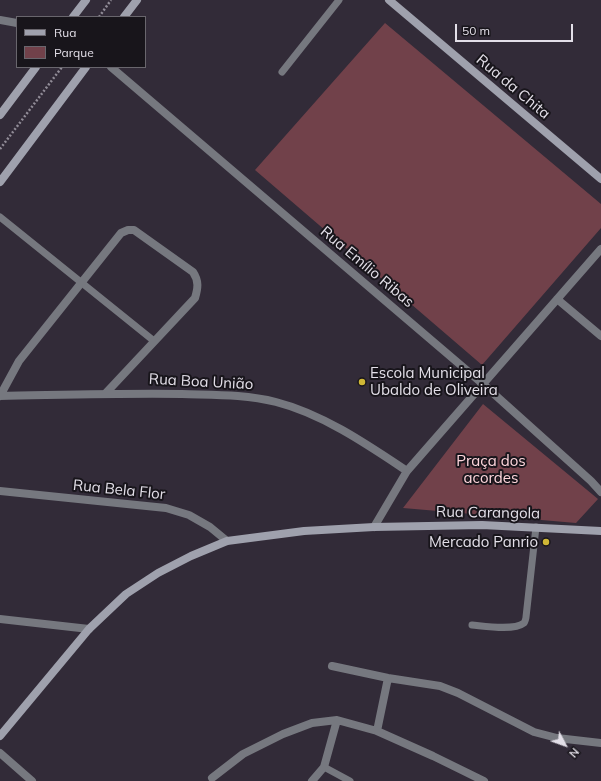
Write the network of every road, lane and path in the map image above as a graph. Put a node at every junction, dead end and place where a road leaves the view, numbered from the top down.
1 (86, 0) edge
2 (111, 0) edge
3 (136, 0) edge
4 (339, 0) edge
5 (389, 0) edge
6 (74, 16) edge
7 (100, 16) edge
8 (125, 16) edge
9 (0, 20) edge
10 (16, 22) edge
11 (35, 68) edge
12 (61, 68) edge
13 (85, 68) edge
14 (112, 68) edge
15 (282, 72) dead end
16 (0, 115) edge
17 (0, 150) edge
18 (601, 179) edge
19 (0, 182) edge
20 (0, 217) edge
21 (601, 248) edge
22 (81, 282) junction
23 (557, 299) junction
24 (601, 336) edge
25 (154, 342) junction
26 (484, 385) junction
27 (105, 394) junction
28 (0, 396) edge
29 (407, 472) junction
30 (0, 491) edge
31 (601, 492) edge
32 (374, 526) junction
33 (536, 527) junction
34 (601, 531) edge
35 (227, 541) junction
36 (0, 619) edge
37 (472, 625) dead end
38 (89, 629) junction
39 (332, 666) dead end
40 (388, 678) junction
41 (337, 720) junction
42 (377, 731) junction
43 (0, 736) edge
44 (601, 743) edge
45 (0, 753) edge
46 (324, 767) junction
47 (212, 778) dead end
48 (32, 781) edge
49 (312, 781) edge
50 (350, 781) edge
51 (484, 781) edge

1 - 6 street
2 - 7 path
3 - 8 street
4 - 15 lane
5 - 18 street, Rua da Chita
9 - 10 street
11 - 16 street
12 - 17 path
13 - 19 street
14 - 26 street, Rua Emílio Ribas
20 - 22 lane
21 - 23 street
22 - 25 lane
22 - 25 street
22 - 28 street
23 - 24 street
23 - 26 street
25 - 27 street
26 - 29 street
26 - 31 street, Rua Emílio Ribas
27 - 28 street, Rua Boa União
27 - 29 street, Rua Boa União
29 - 32 street
30 - 35 street, Rua Bela Flor
32 - 33 street, Rua Carangola
32 - 35 street, Rua Carangola
33 - 34 street, Rua Carangola
33 - 37 lane
35 - 38 street, Rua Carangola
36 - 38 street
38 - 43 street, Rua Carangola
39 - 40 street
40 - 42 street
40 - 44 street
41 - 42 street
41 - 46 street
41 - 47 street
42 - 51 street
45 - 48 street
46 - 49 street
46 - 50 lane

